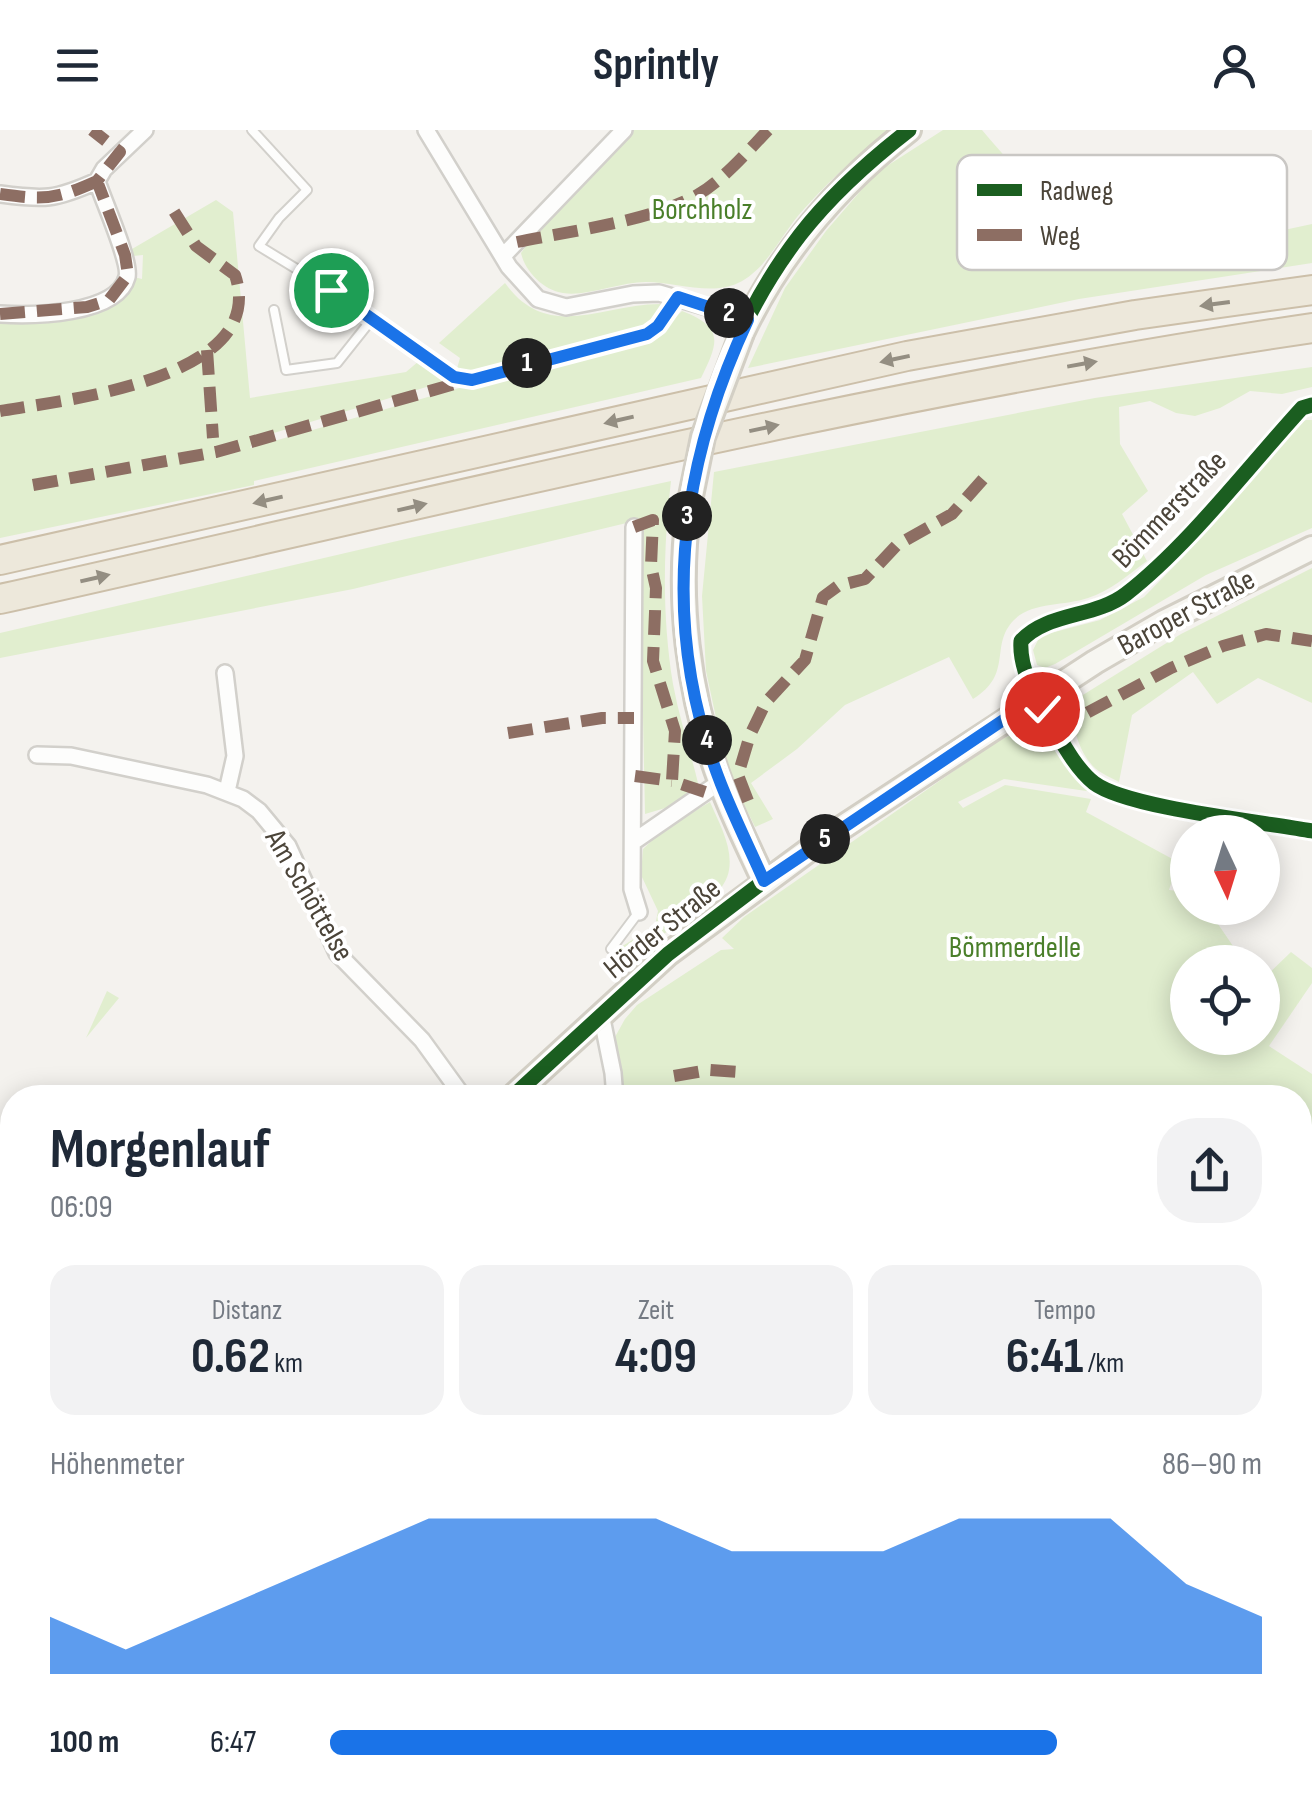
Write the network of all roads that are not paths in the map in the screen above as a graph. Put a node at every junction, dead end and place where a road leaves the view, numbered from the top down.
1 (145, 130) edge
2 (252, 130) edge
3 (426, 130) edge
4 (624, 130) edge
5 (908, 130) edge
6 (97, 181) junction
7 (1, 194) edge
8 (503, 256) junction
9 (1312, 290) edge
10 (678, 297) junction
11 (274, 310) dead end
12 (0, 314) edge
13 (372, 319) junction
14 (745, 326) junction
15 (1312, 328) edge
16 (1312, 405) edge
17 (634, 527) dead end
18 (1312, 548) edge
19 (0, 560) edge
20 (0, 599) edge
21 (225, 674) dead end
22 (1036, 698) junction
23 (37, 754) dead end
24 (720, 782) junction
25 (227, 791) junction
26 (1312, 831) edge
27 (634, 842) junction
28 (764, 881) junction
29 (639, 912) joint
30 (610, 950) dead end
31 (601, 1014) junction
32 (455, 1085) edge
33 (525, 1085) edge
34 (613, 1085) edge

1 - 6 street
2 - 13 lane
3 - 8 street
4 - 8 street
5 - 14 main road, Hörder Straße
6 - 7 street
6 - 12 street
8 - 10 street
9 -> 19 highway
10 - 13 lane
10 - 14 street
11 - 13 lane
14 - 24 main road, Hörder Straße, bridge
20 -> 15 highway
16 - 22 street, Bömmerstraße
17 - 27 street, Hörder Straße
18 - 22 main road, Baroper Straße
21 - 25 street
22 - 26 street, Bömmerstraße
22 - 28 main road, Baroper Straße
23 - 25 street, Am Schöttelse
24 - 27 street
24 - 28 main road, Hörder Straße
25 - 32 street, Am Schöttelse
27 - 29 street, Hörder Straße
28 - 31 main road, Hörder Straße
29 - 30 lane, Hörder Straße
31 - 33 main road, Hörder Straße
31 - 34 street

